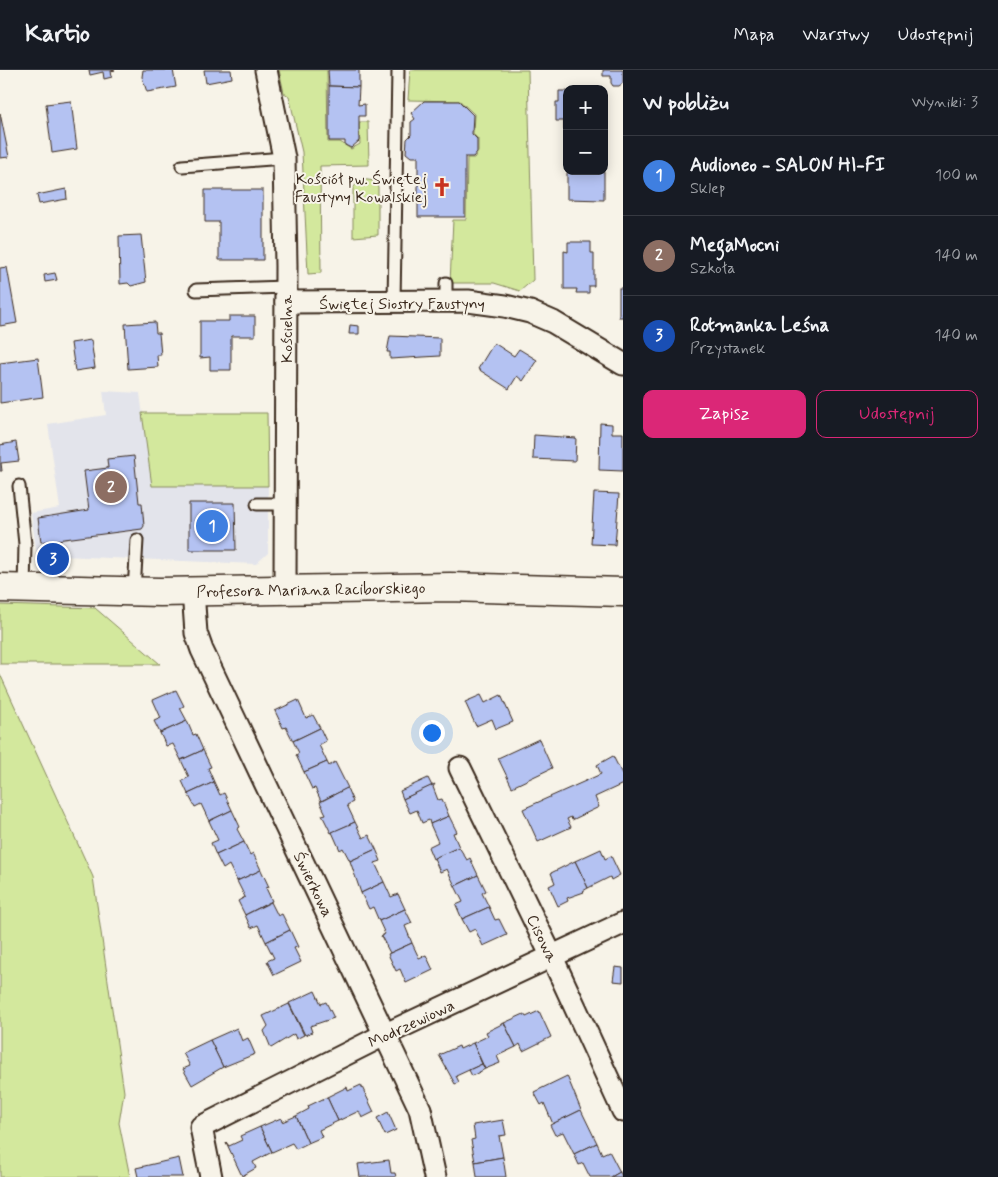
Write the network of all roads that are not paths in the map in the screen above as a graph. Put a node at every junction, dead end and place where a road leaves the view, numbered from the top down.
1 (266, 70) edge
2 (398, 70) edge
3 (284, 158) junction
4 (182, 166) dead end
5 (196, 290) dead end
6 (286, 295) junction
7 (394, 301) junction
8 (623, 364) edge
9 (19, 486) dead end
10 (257, 504) dead end
11 (286, 504) junction
12 (137, 540) dead end
13 (12, 588) edge
14 (286, 590) junction
15 (134, 591) junction
16 (193, 591) junction
17 (623, 592) edge
18 (460, 768) dead end
19 (623, 923) edge
20 (552, 956) junction
21 (386, 1034) junction
22 (623, 1111) edge
23 (211, 1177) edge
24 (435, 1177) edge

1 - 3 street, Kościelna
2 - 7 lane
3 - 4 lane
3 - 6 street, Kościelna
5 - 6 lane
6 - 7 street, Świętej Siostry Faustyny
6 - 11 street, Kościelna
7 - 8 street, Świętej Siostry Faustyny
9 - 13 lane
10 - 11 lane
11 - 14 street, Kościelna
12 - 15 lane
13 - 15 main road, Profesora Mariana Raciborskiego
14 - 16 main road, Profesora Mariana Raciborskiego
14 - 17 main road, Profesora Mariana Raciborskiego
15 - 16 main road, Profesora Mariana Raciborskiego
16 - 21 street, Świerkowa
18 - 20 street, Cisowa
19 - 20 street, Modrzewiowa
20 - 21 street, Modrzewiowa
20 - 22 street, Cisowa
21 - 23 street, Modrzewiowa
21 - 24 street, Świerkowa

